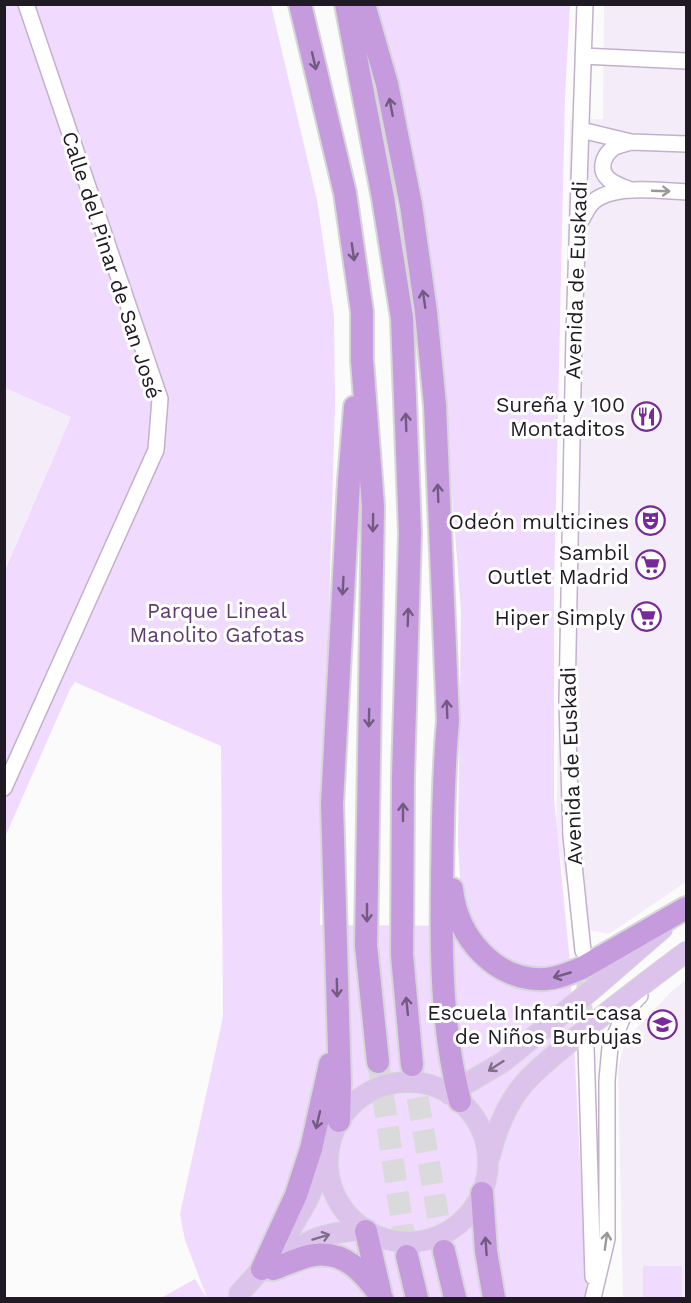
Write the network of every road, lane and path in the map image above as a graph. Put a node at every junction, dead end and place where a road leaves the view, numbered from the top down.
1 (26, 4) edge
2 (300, 4) edge
3 (346, 4) edge
4 (364, 4) edge
5 (585, 4) edge
6 (583, 56) junction
7 (687, 61) edge
8 (581, 130) junction
9 (631, 142) junction
10 (687, 144) edge
11 (632, 190) junction
12 (687, 192) edge
13 (577, 227) junction
14 (362, 360) junction
15 (443, 767) junction
16 (4, 788) edge
17 (687, 908) edge
18 (583, 951) tunnel mouth
19 (681, 956) edge
20 (338, 1021) junction
21 (586, 1046) tunnel mouth
22 (378, 1062) tunnel mouth
23 (412, 1065) tunnel mouth
24 (455, 1095) junction
25 (339, 1121) junction
26 (328, 1154) junction
27 (488, 1165) junction
28 (482, 1193) junction
29 (365, 1230) junction
30 (444, 1251) tunnel mouth
31 (407, 1256) tunnel mouth
32 (267, 1269) junction
33 (236, 1296) edge
34 (593, 1298) edge
35 (382, 1299) edge
36 (417, 1299) edge
37 (455, 1299) edge
38 (494, 1299) edge

1 - 16 street, Calle del Pinar de San José
2 -> 14 highway
23 -> 3 highway
15 -> 4 highway
5 - 6 street, Avenida de Euskadi
6 - 7 street
6 - 8 street, Avenida de Euskadi
8 - 9 street
8 - 13 street, Avenida de Euskadi
9 - 10 street
9 - 11 street
11 -> 12 street
11 - 13 street
13 - 18 street, Avenida de Euskadi
14 -> 20 highway
14 -> 22 highway
17 -> 15 highway
15 - 24 highway
17 -> 24 main road
19 - 27 main road
34 -> 19 street
20 - 25 highway
20 -> 32 highway
21 - 34 street
24 - 25 main road
24 - 27 main road
25 - 26 main road
26 - 29 main road
26 - 32 main road
27 - 28 main road
28 - 29 main road
38 -> 28 highway
32 -> 29 main road
29 - 35 highway
30 - 37 highway
31 - 36 highway
32 - 33 main road
32 - 35 highway

